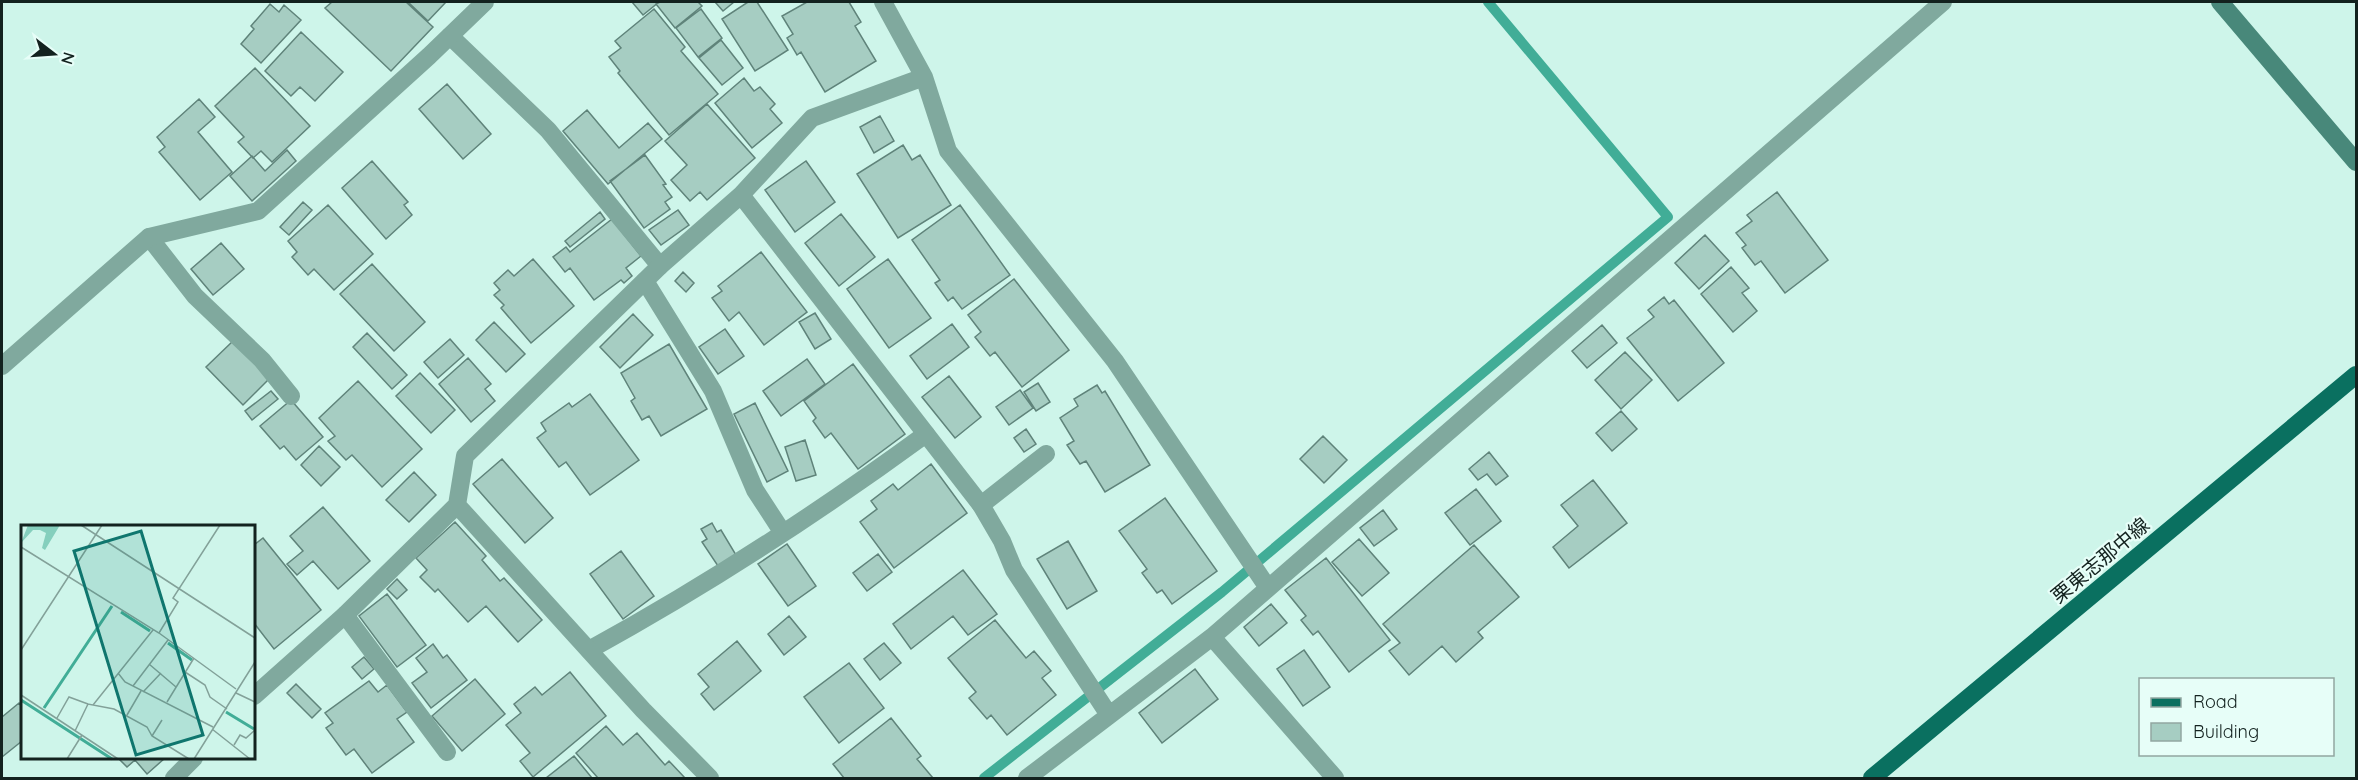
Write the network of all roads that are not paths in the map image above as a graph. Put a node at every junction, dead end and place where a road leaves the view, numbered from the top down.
1 (485, 2) edge
2 (883, 2) edge
3 (1943, 2) edge
4 (2220, 2) edge
5 (450, 36) junction
6 (924, 77) junction
7 (2356, 162) edge
8 (741, 195) junction
9 (149, 237) junction
10 (660, 266) junction
11 (645, 282) junction
12 (2, 366) edge
13 (2356, 375) edge
14 (291, 396) dead end
15 (926, 434) junction
16 (1046, 454) dead end
17 (457, 504) junction
18 (981, 505) junction
19 (783, 533) junction
20 (1268, 588) junction
21 (345, 615) junction
22 (1212, 637) junction
23 (589, 650) junction
24 (255, 695) edge
25 (1109, 715) junction
26 (447, 752) dead end
27 (193, 759) edge
28 (174, 778) edge
29 (710, 778) edge
30 (1027, 778) edge
31 (1335, 778) edge
32 (1872, 778) edge

1 - 5 street
2 - 6 street
3 - 20 street
4 - 7 street
5 - 9 street
5 - 10 street
6 - 8 street
6 - 20 street
8 - 10 street
8 - 15 street
9 - 12 street
9 - 14 street
10 - 11 street
11 - 17 street
11 - 19 street
13 - 32 main road, 栗東志那中線
15 - 18 street
15 - 19 street
16 - 18 street
17 - 21 street
17 - 23 street
18 - 25 street
19 - 23 street
20 - 22 street
21 - 24 street
21 - 26 street
22 - 25 street
22 - 31 street
23 - 29 street
25 - 30 street
27 - 28 street

